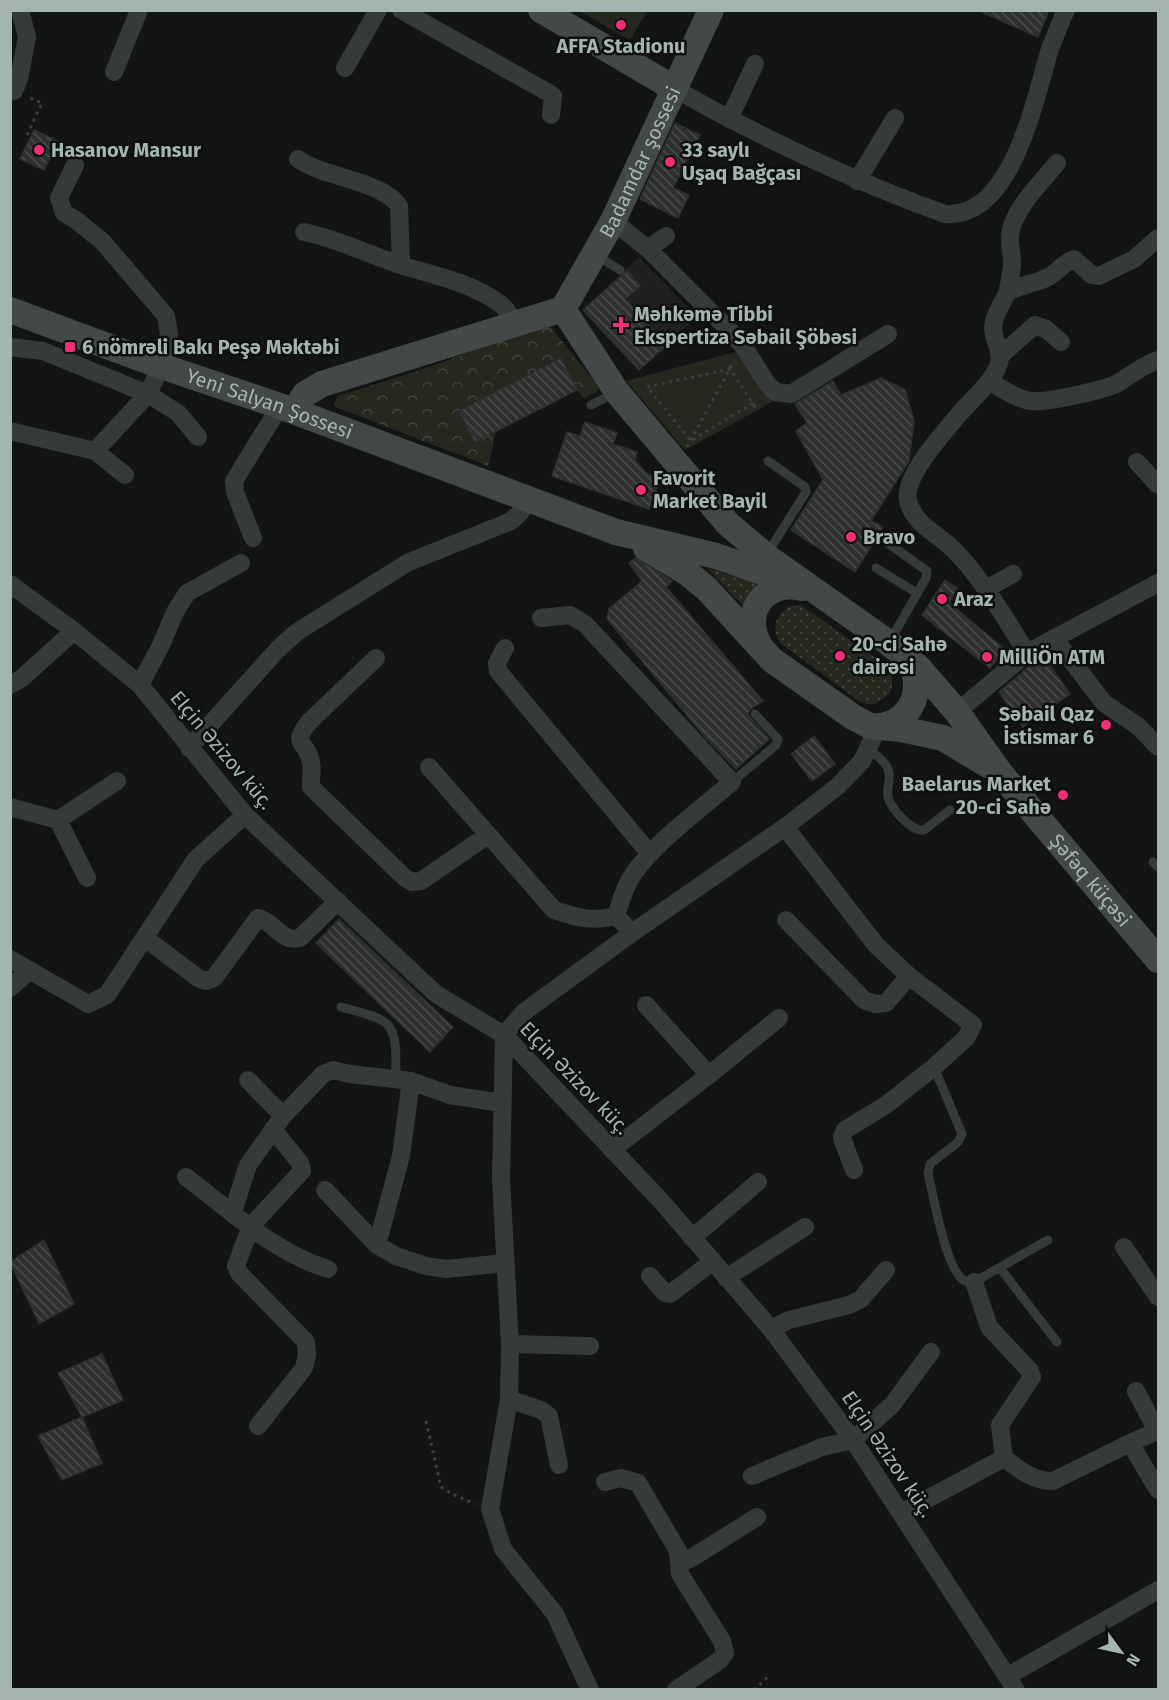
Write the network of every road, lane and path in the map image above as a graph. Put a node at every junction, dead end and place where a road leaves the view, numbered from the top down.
1 (20, 10) edge
2 (139, 10) edge
3 (378, 10) edge
4 (401, 10) edge
5 (541, 10) edge
6 (711, 10) edge
7 (1066, 10) edge
8 (755, 64) dead end
9 (345, 68) dead end
10 (114, 72) dead end
11 (675, 89) junction
12 (12, 91) edge
13 (551, 115) dead end
14 (895, 118) dead end
15 (729, 119) junction
16 (27, 135) dead end
17 (298, 159) dead end
18 (1057, 163) dead end
19 (75, 165) dead end
20 (857, 181) junction
21 (613, 221) junction
22 (304, 232) dead end
23 (666, 236) dead end
24 (1158, 238) edge
25 (648, 249) junction
26 (596, 255) junction
27 (400, 265) junction
28 (620, 270) dead end
29 (1008, 292) junction
30 (563, 309) junction
31 (10, 310) edge
32 (515, 324) junction
33 (888, 334) dead end
34 (1061, 342) dead end
35 (10, 347) edge
36 (1000, 356) junction
37 (735, 360) dead end
38 (1158, 360) edge
39 (161, 366) junction
40 (730, 369) junction
41 (989, 381) junction
42 (617, 392) junction
43 (148, 394) junction
44 (753, 404) junction
45 (591, 405) dead end
46 (287, 409) junction
47 (758, 410) dead end
48 (10, 430) edge
49 (198, 437) dead end
50 (691, 441) junction
51 (685, 450) dead end
52 (95, 451) junction
53 (768, 461) dead end
54 (1137, 462) dead end
55 (124, 475) dead end
56 (1158, 485) edge
57 (529, 500) junction
58 (616, 532) junction
59 (253, 538) dead end
60 (889, 544) dead end
61 (766, 556) junction
62 (241, 563) dead end
63 (876, 568) dead end
64 (1013, 574) dead end
65 (1158, 583) edge
66 (10, 584) edge
67 (986, 589) junction
68 (817, 592) junction
69 (917, 593) junction
70 (541, 618) dead end
71 (74, 631) junction
72 (1054, 638) junction
73 (895, 647) junction
74 (505, 648) dead end
75 (763, 652) junction
76 (1027, 653) junction
77 (376, 658) dead end
78 (10, 685) edge
79 (140, 685) junction
80 (957, 712) junction
81 (755, 714) dead end
82 (874, 738) junction
83 (1157, 742) edge
84 (189, 748) junction
85 (429, 767) dead end
86 (1001, 774) junction
87 (117, 781) dead end
88 (732, 782) junction
89 (10, 807) edge
90 (950, 810) dead end
91 (244, 815) junction
92 (58, 819) junction
93 (785, 827) junction
94 (488, 835) junction
95 (650, 854) junction
96 (87, 878) dead end
97 (338, 902) junction
98 (616, 916) junction
99 (786, 920) dead end
100 (632, 933) junction
101 (145, 938) junction
102 (10, 959) edge
103 (1158, 960) edge
104 (30, 970) junction
105 (909, 976) junction
106 (10, 988) edge
107 (646, 1005) dead end
108 (341, 1006) dead end
109 (779, 1018) dead end
110 (504, 1035) junction
111 (934, 1067) junction
112 (709, 1075) junction
113 (248, 1080) dead end
114 (404, 1080) junction
115 (501, 1103) junction
116 (278, 1122) junction
117 (612, 1150) junction
118 (854, 1170) dead end
119 (186, 1177) dead end
120 (758, 1182) dead end
121 (325, 1190) dead end
122 (233, 1212) junction
123 (251, 1226) junction
124 (805, 1227) dead end
125 (692, 1238) junction
126 (1048, 1240) dead end
127 (377, 1245) junction
128 (1124, 1247) dead end
129 (712, 1262) junction
130 (505, 1263) junction
131 (1000, 1268) junction
132 (328, 1269) dead end
133 (886, 1270) dead end
134 (650, 1276) dead end
135 (726, 1278) junction
136 (974, 1282) junction
137 (1158, 1297) edge
138 (771, 1329) junction
139 (1057, 1342) dead end
140 (510, 1344) junction
141 (590, 1346) dead end
142 (931, 1352) dead end
143 (1136, 1391) dead end
144 (509, 1400) junction
145 (426, 1420) dead end
146 (258, 1426) dead end
147 (854, 1440) junction
148 (1130, 1443) junction
149 (1004, 1458) junction
150 (560, 1465) dead end
151 (752, 1476) dead end
152 (605, 1482) dead end
153 (1158, 1490) edge
154 (490, 1509) junction
155 (901, 1513) junction
156 (757, 1517) dead end
157 (679, 1563) junction
158 (1158, 1590) edge
159 (769, 1676) dead end
160 (1012, 1683) edge
161 (590, 1689) edge
162 (676, 1689) edge
163 (754, 1689) edge

1 - 12 street
2 - 10 street
3 - 9 street
4 - 13 street
5 - 11 main road
6 - 11 main road, Badamdar şossesi
7 - 20 street
8 - 15 street
11 - 15 street
11 - 21 main road, Badamdar şossesi
12 - 16 path
14 - 20 street
15 - 20 street
17 - 27 street
18 - 29 street
19 - 39 street
21 - 25 street
21 - 26 main road, Badamdar şossesi
22 - 27 street
23 - 25 street
24 - 29 street
25 - 33 street
26 - 28 lane
26 - 30 main road, Badamdar şossesi
27 - 32 street
29 - 36 street
30 - 32 main road
30 - 42 main road
31 - 39 main road, Yeni Salyan Şossesi
32 - 46 main road
34 - 36 street
35 - 43 street
36 - 41 street
37 - 40 path
38 - 41 street
39 - 43 street
39 - 46 main road, Yeni Salyan Şossesi
40 - 44 path
40 - 50 path
40 - 50 path
41 - 67 street
42 - 45 lane
42 - 61 main road
43 - 49 street
43 - 52 street
44 - 47 path
44 - 50 path
46 - 57 main road, Yeni Salyan Şossesi
46 - 59 street
48 - 52 street
50 - 51 path
52 - 55 street
53 - 61 lane
54 - 56 street
57 - 58 main road, Yeni Salyan Şossesi
57 - 84 street
58 - 68 main road
58 - 75 main road
60 - 69 lane
61 - 68 main road
62 - 79 street
63 - 69 lane
64 - 67 street
65 - 72 street
66 - 71 street, Elçin Əzizov küç.
67 - 76 street
68 - 73 main road
68 - 75 main road
69 - 73 lane
70 - 88 street
71 - 78 street
71 - 79 street, Elçin Əzizov küç.
72 - 76 street
72 - 83 street
73 - 80 main road
73 - 82 main road
74 - 95 street
75 - 82 main road
76 - 80 street
77 - 94 street
79 - 84 street, Elçin Əzizov küç.
80 - 86 main road
81 - 88 lane
82 - 86 main road
82 - 90 lane
82 - 93 street
84 - 91 street, Elçin Əzizov küç.
85 - 94 street
86 - 103 main road, Şəfəq küçəsi
87 - 92 street
88 - 95 street
89 - 92 street
91 - 97 street, Elçin Əzizov küç.
91 - 101 street
92 - 96 street
93 - 100 street
93 - 105 street
94 - 98 street
95 - 98 street
97 - 101 street
97 - 110 street, Elçin Əzizov küç.
98 - 100 street
99 - 105 street
100 - 110 street
101 - 104 street
102 - 104 street
104 - 106 street
105 - 111 street
107 - 112 street
108 - 114 lane
109 - 112 street
110 - 115 street
110 - 117 street, Elçin Əzizov küç.
111 - 118 street
111 - 136 lane
112 - 117 street
113 - 116 street
114 - 115 street
114 - 116 street
114 - 127 street
115 - 130 street
116 - 122 street
116 - 123 street
117 - 125 street, Elçin Əzizov küç.
119 - 122 street
120 - 125 street
121 - 127 street
122 - 123 street
123 - 132 street
123 - 146 street
124 - 135 street
125 - 129 street, Elçin Əzizov küç.
126 - 131 lane
127 - 130 street
128 - 137 street
129 - 134 street
129 - 135 street, Elçin Əzizov küç.
130 - 140 street
131 - 136 lane
131 - 139 lane
133 - 138 street
135 - 138 street, Elçin Əzizov küç.
136 - 149 street
138 - 147 street, Elçin Əzizov küç.
140 - 141 street
140 - 144 street
142 - 147 street
143 - 148 street
144 - 150 street
144 - 154 street
145 - 154 path
147 - 151 street
147 - 155 street, Elçin Əzizov küç.
148 - 149 street
148 - 153 street
149 - 155 street
152 - 157 street
154 - 161 street
155 - 160 street, Elçin Əzizov küç.
156 - 157 street
157 - 162 street
158 - 160 street
159 - 163 path

